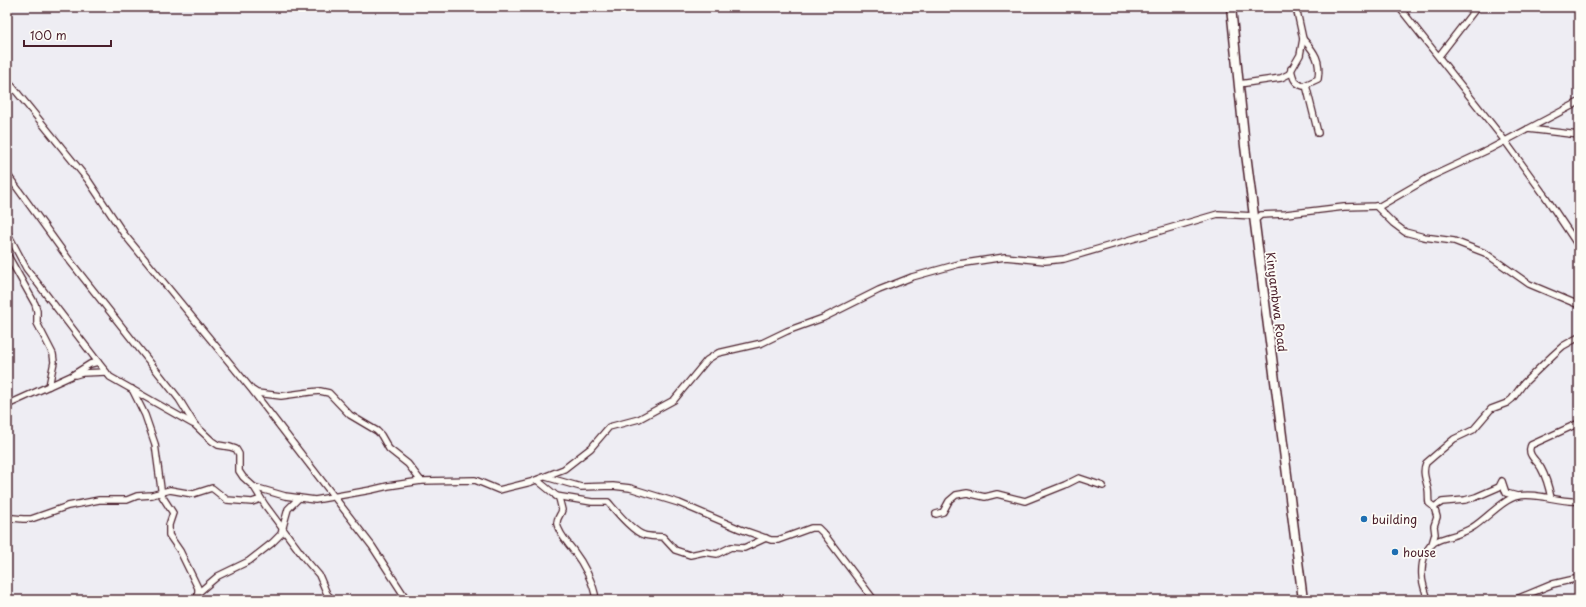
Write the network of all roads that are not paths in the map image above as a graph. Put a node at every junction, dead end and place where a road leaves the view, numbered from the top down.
1 (1231, 7) edge
2 (1296, 7) edge
3 (1399, 7) edge
4 (1477, 7) edge
5 (1303, 40) junction
6 (1439, 56) junction
7 (1291, 69) junction
8 (7, 80) edge
9 (1239, 84) junction
10 (1306, 85) junction
11 (1579, 102) edge
12 (1527, 129) junction
13 (1318, 133) dead end
14 (1579, 135) edge
15 (1505, 141) junction
16 (7, 174) edge
17 (1376, 206) junction
18 (1254, 218) junction
19 (7, 232) edge
20 (1579, 247) edge
21 (7, 254) edge
22 (1579, 305) edge
23 (1579, 338) edge
24 (98, 362) junction
25 (106, 372) junction
26 (71, 376) junction
27 (49, 386) junction
28 (132, 389) junction
29 (252, 390) junction
30 (7, 405) edge
31 (1579, 423) edge
32 (195, 425) junction
33 (545, 477) junction
34 (537, 480) junction
35 (421, 482) junction
36 (1103, 486) dead end
37 (254, 487) junction
38 (161, 492) junction
39 (556, 496) junction
40 (1517, 496) junction
41 (335, 497) junction
42 (299, 498) junction
43 (1551, 498) junction
44 (261, 499) junction
45 (1579, 501) edge
46 (1434, 507) junction
47 (936, 514) dead end
48 (7, 519) edge
49 (283, 529) junction
50 (766, 538) junction
51 (1432, 544) junction
52 (1579, 578) edge
53 (198, 593) junction
54 (198, 600) edge
55 (333, 600) edge
56 (407, 600) edge
57 (596, 600) edge
58 (874, 600) edge
59 (1303, 600) edge
60 (1428, 600) edge
61 (1514, 600) edge

1 - 9 street, Kinyambwa Road
2 - 5 street
3 - 6 street
4 - 6 street
5 - 7 street
5 - 10 street
6 - 15 street
7 - 9 street
7 - 10 street
8 - 29 street
9 - 18 street, Kinyambwa Road
10 - 13 street
11 - 12 street
12 - 14 street
12 - 15 street
15 - 17 street
15 - 20 street
16 - 32 street
17 - 18 street
17 - 22 street
18 - 33 street
18 - 59 street, Kinyambwa Road
19 - 24 street
21 - 27 street
23 - 46 street
24 - 25 street
24 - 26 street
25 - 26 street
25 - 28 street
26 - 27 street
27 - 30 street
28 - 32 street
28 - 38 street
29 - 35 street
29 - 41 street
31 - 43 street
32 - 37 street
33 - 34 street
33 - 50 street
34 - 35 street
34 - 39 street
35 - 41 street
36 - 47 street
37 - 42 street
37 - 44 street
38 - 44 street
38 - 48 street
38 - 53 street
39 - 50 street
39 - 57 street
40 - 43 street
40 - 46 street
40 - 51 street
41 - 42 street
41 - 56 street
42 - 49 street
43 - 45 street
44 - 49 street
46 - 51 street
49 - 53 street
49 - 55 street
50 - 58 street
51 - 60 street
52 - 61 street
53 - 54 street

